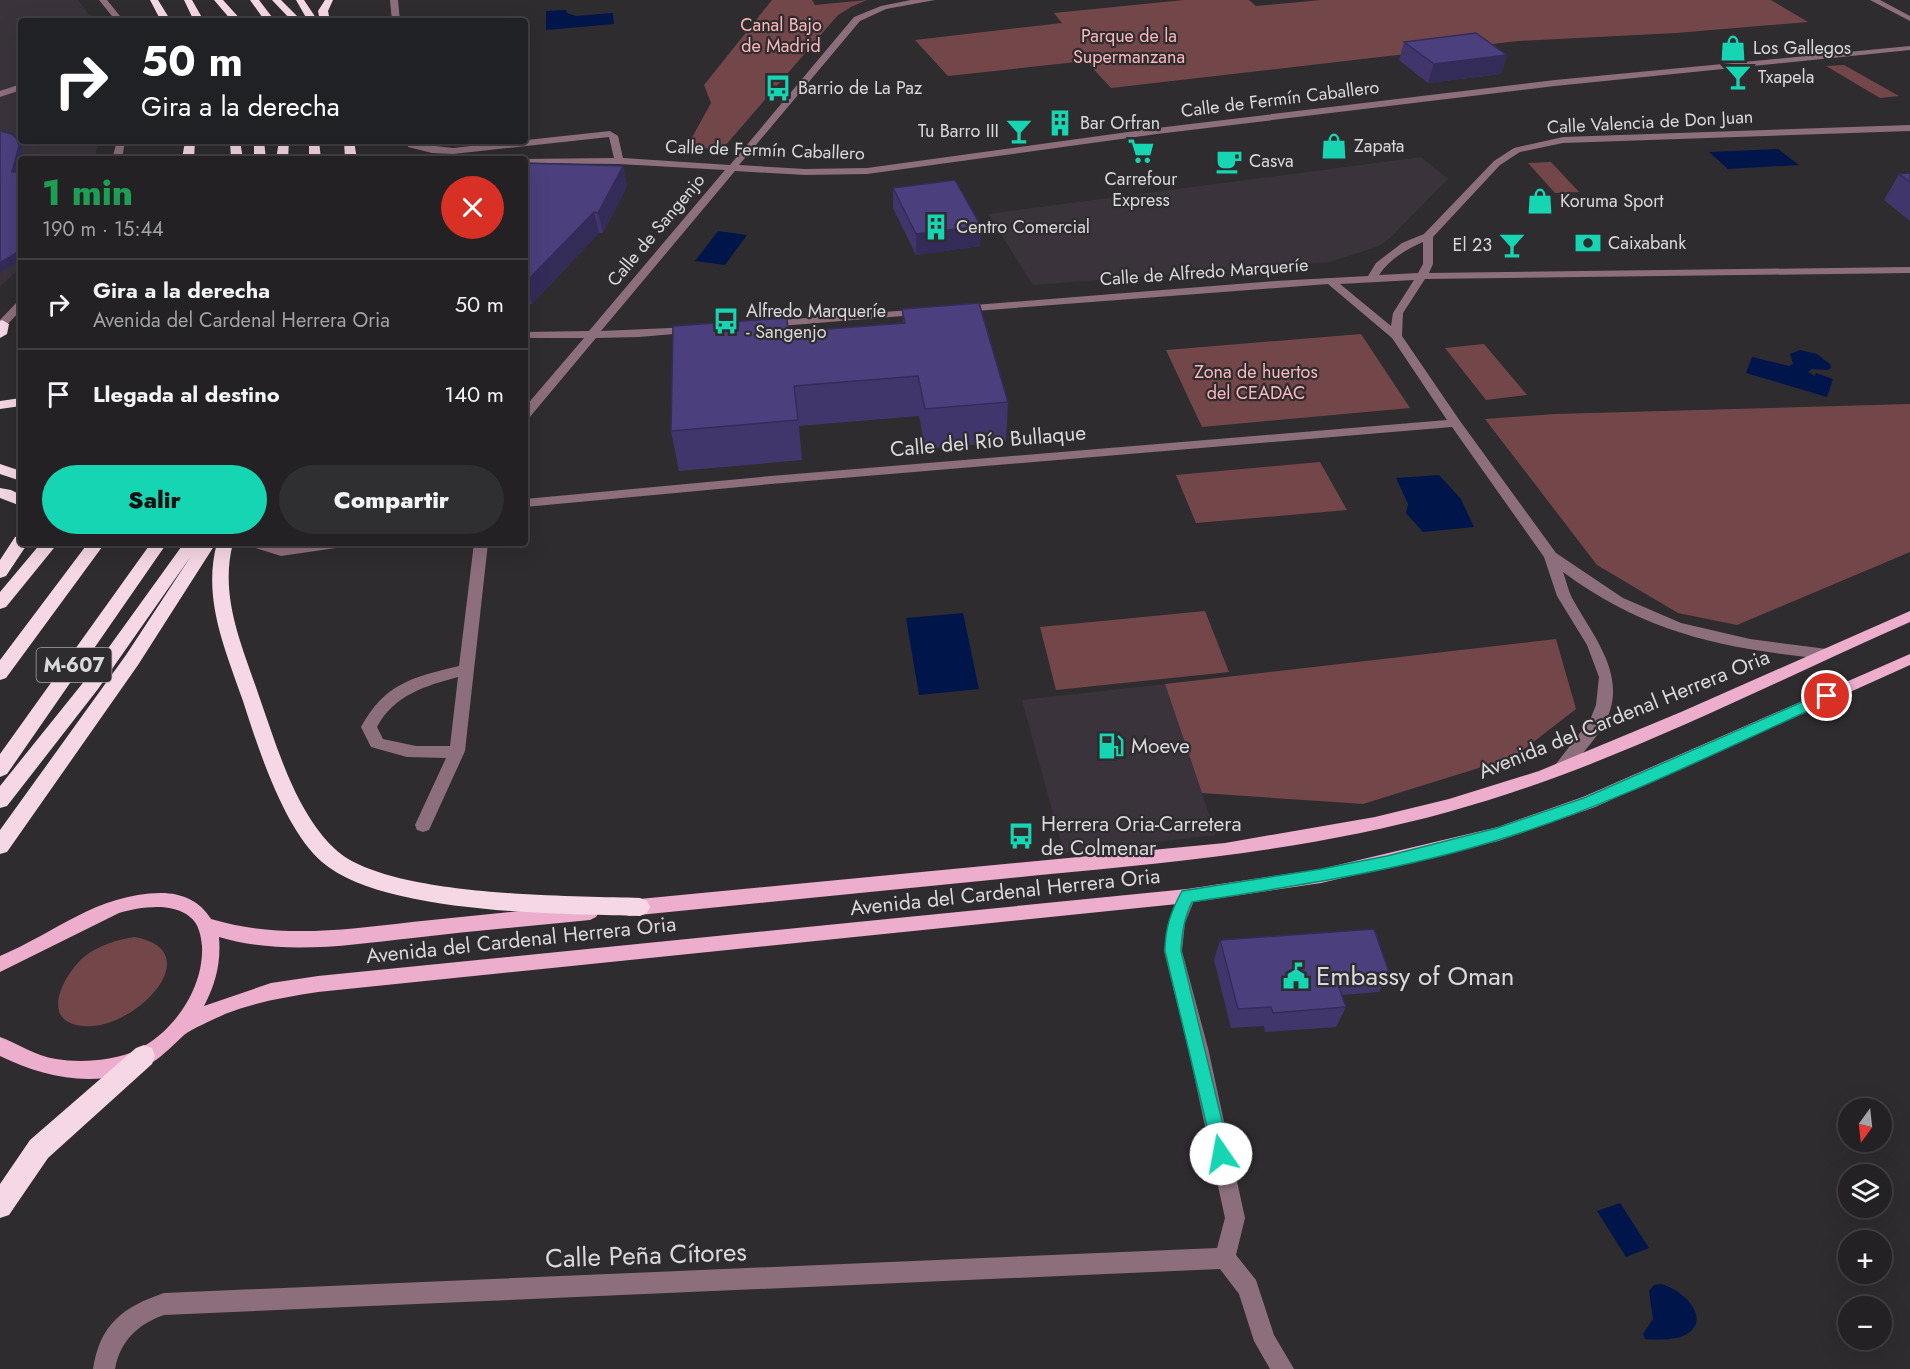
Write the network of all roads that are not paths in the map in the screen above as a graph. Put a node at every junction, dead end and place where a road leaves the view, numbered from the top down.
1 (103, 0) edge
2 (154, 0) edge
3 (188, 0) edge
4 (218, 0) edge
5 (254, 0) edge
6 (276, 0) edge
7 (300, 0) edge
8 (329, 0) edge
9 (394, 0) edge
10 (931, 0) edge
11 (1874, 0) edge
12 (118, 18) edge
13 (164, 18) edge
14 (197, 18) edge
15 (234, 18) edge
16 (268, 18) edge
17 (294, 18) edge
18 (311, 18) edge
19 (324, 18) edge
20 (396, 18) edge
21 (1910, 19) edge
22 (1910, 48) edge
23 (18, 88) edge
24 (0, 94) edge
25 (1910, 128) edge
26 (410, 146) edge
27 (474, 153) edge
28 (489, 156) edge
29 (528, 160) edge
30 (619, 161) junction
31 (735, 166) junction
32 (1428, 236) junction
33 (1910, 271) edge
34 (1422, 276) junction
35 (1371, 279) junction
36 (1330, 280) junction
37 (18, 308) edge
38 (751, 325) edge
39 (1, 328) edge
40 (703, 329) edge
41 (593, 334) junction
42 (528, 335) edge
43 (1396, 336) junction
44 (18, 392) edge
45 (0, 393) edge
46 (18, 402) edge
47 (0, 405) edge
48 (528, 411) edge
49 (1455, 423) junction
50 (0, 469) edge
51 (18, 475) edge
52 (0, 493) edge
53 (18, 499) edge
54 (528, 502) edge
55 (18, 545) edge
56 (48, 546) edge
57 (95, 546) edge
58 (157, 546) edge
59 (190, 546) edge
60 (206, 546) edge
61 (224, 546) edge
62 (264, 546) edge
63 (320, 546) edge
64 (481, 546) edge
65 (1551, 556) junction
66 (0, 572) edge
67 (0, 603) edge
68 (1908, 616) edge
69 (1827, 654) junction
70 (1910, 659) edge
71 (466, 670) junction
72 (0, 673) edge
73 (457, 751) junction
74 (0, 769) edge
75 (1560, 769) junction
76 (0, 800) edge
77 (423, 825) dead end
78 (0, 846) edge
79 (1187, 896) junction
80 (639, 907) junction
81 (208, 926) junction
82 (0, 964) edge
83 (180, 1028) junction
84 (0, 1046) edge
85 (144, 1056) junction
86 (0, 1206) edge
87 (1226, 1258) junction
88 (104, 1369) edge
89 (1283, 1369) edge

1 - 12 street
2 - 13 highway
3 - 14 highway
4 - 15 highway
5 - 16 highway
6 - 17 highway
7 - 18 highway
8 - 19 highway
9 - 20 street
10 - 31 street, Calle de Sangenjo
11 - 21 street
22 - 31 street, Calle de Fermín Caballero
23 - 24 street
25 - 32 street, Calle Valencia de Don Juan
26 - 27 street
27 - 28 street
27 - 30 street
29 - 30 street, Calle de Fermín Caballero
30 - 31 street, Calle de Fermín Caballero
31 - 41 street, Calle de Sangenjo
32 - 34 street
32 - 35 street, Calle Valencia de Don Juan
33 - 34 street, Calle de Alfredo Marqueríe
34 - 35 street, Calle de Alfredo Marqueríe
34 - 43 street
35 - 36 street, Calle de Alfredo Marqueríe
36 - 38 street, Calle de Alfredo Marqueríe
36 - 43 street
37 - 39 street
40 - 41 street
41 - 42 street
41 - 48 street, Calle de Sangenjo
43 - 49 street
44 - 45 highway
46 - 47 highway
49 - 54 street, Calle del Río Bullaque
49 - 65 street
50 - 51 highway
52 - 53 highway
55 - 66 highway
56 - 67 highway
57 - 72 highway, M-607
58 - 74 highway, M-607
59 - 76 highway
60 - 78 highway
61 - 80 highway
62 - 63 street
64 - 71 street
65 - 69 street
65 - 75 street
68 - 69 main road, Avenida del Cardenal Herrera Oria
69 - 75 main road, Avenida del Cardenal Herrera Oria
70 - 79 main road, Avenida del Cardenal Herrera Oria
71 - 73 street
71 - 73 street
73 - 77 street
75 - 80 main road, Avenida del Cardenal Herrera Oria
79 - 83 main road, Avenida del Cardenal Herrera Oria
79 - 87 street
80 - 81 main road, Avenida del Cardenal Herrera Oria
81 - 82 main road, Avenida del Cardenal Herrera Oria
81 - 83 main road, Avenida del Cardenal Herrera Oria
83 - 85 main road, Avenida del Cardenal Herrera Oria
84 - 85 main road, Avenida del Cardenal Herrera Oria
85 - 86 highway
87 - 88 street, Calle Peña Cítores
87 - 89 street

